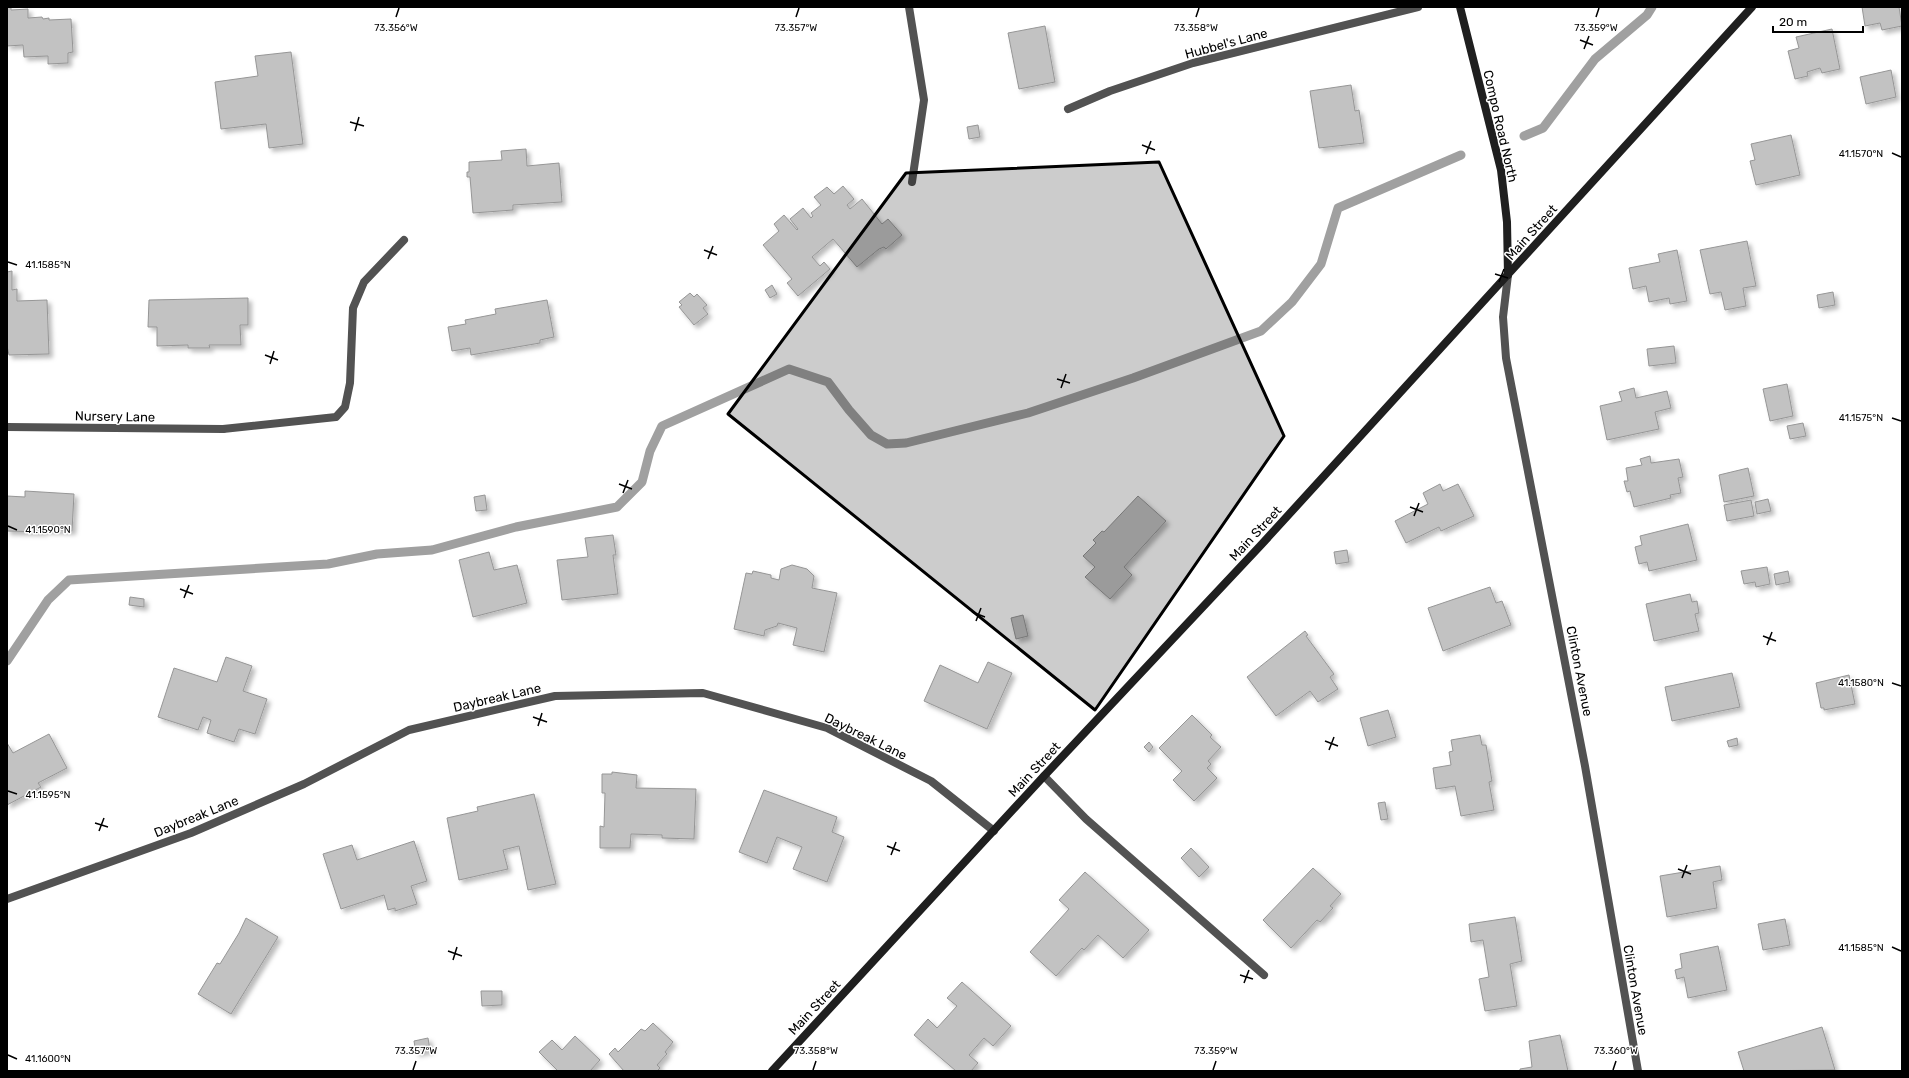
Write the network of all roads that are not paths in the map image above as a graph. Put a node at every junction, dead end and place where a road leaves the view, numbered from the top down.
1 (909, 7) edge
2 (1418, 7) edge
3 (1460, 7) edge
4 (1752, 7) edge
5 (1068, 109) dead end
6 (912, 182) dead end
7 (404, 240) dead end
8 (1508, 275) junction
9 (7, 427) edge
10 (1044, 776) junction
11 (994, 831) junction
12 (7, 899) edge
13 (1264, 975) dead end
14 (772, 1071) edge
15 (1638, 1071) edge

1 - 6 street
2 - 5 street, Hubbel's Lane
3 - 8 main road, Compo Road North
4 - 8 main road, Main Street
7 - 9 street, Nursery Lane
8 - 10 main road, Main Street
8 - 15 street, Clinton Avenue
10 - 11 main road, Main Street
10 - 13 street
11 - 12 street, Daybreak Lane
11 - 14 main road, Main Street

